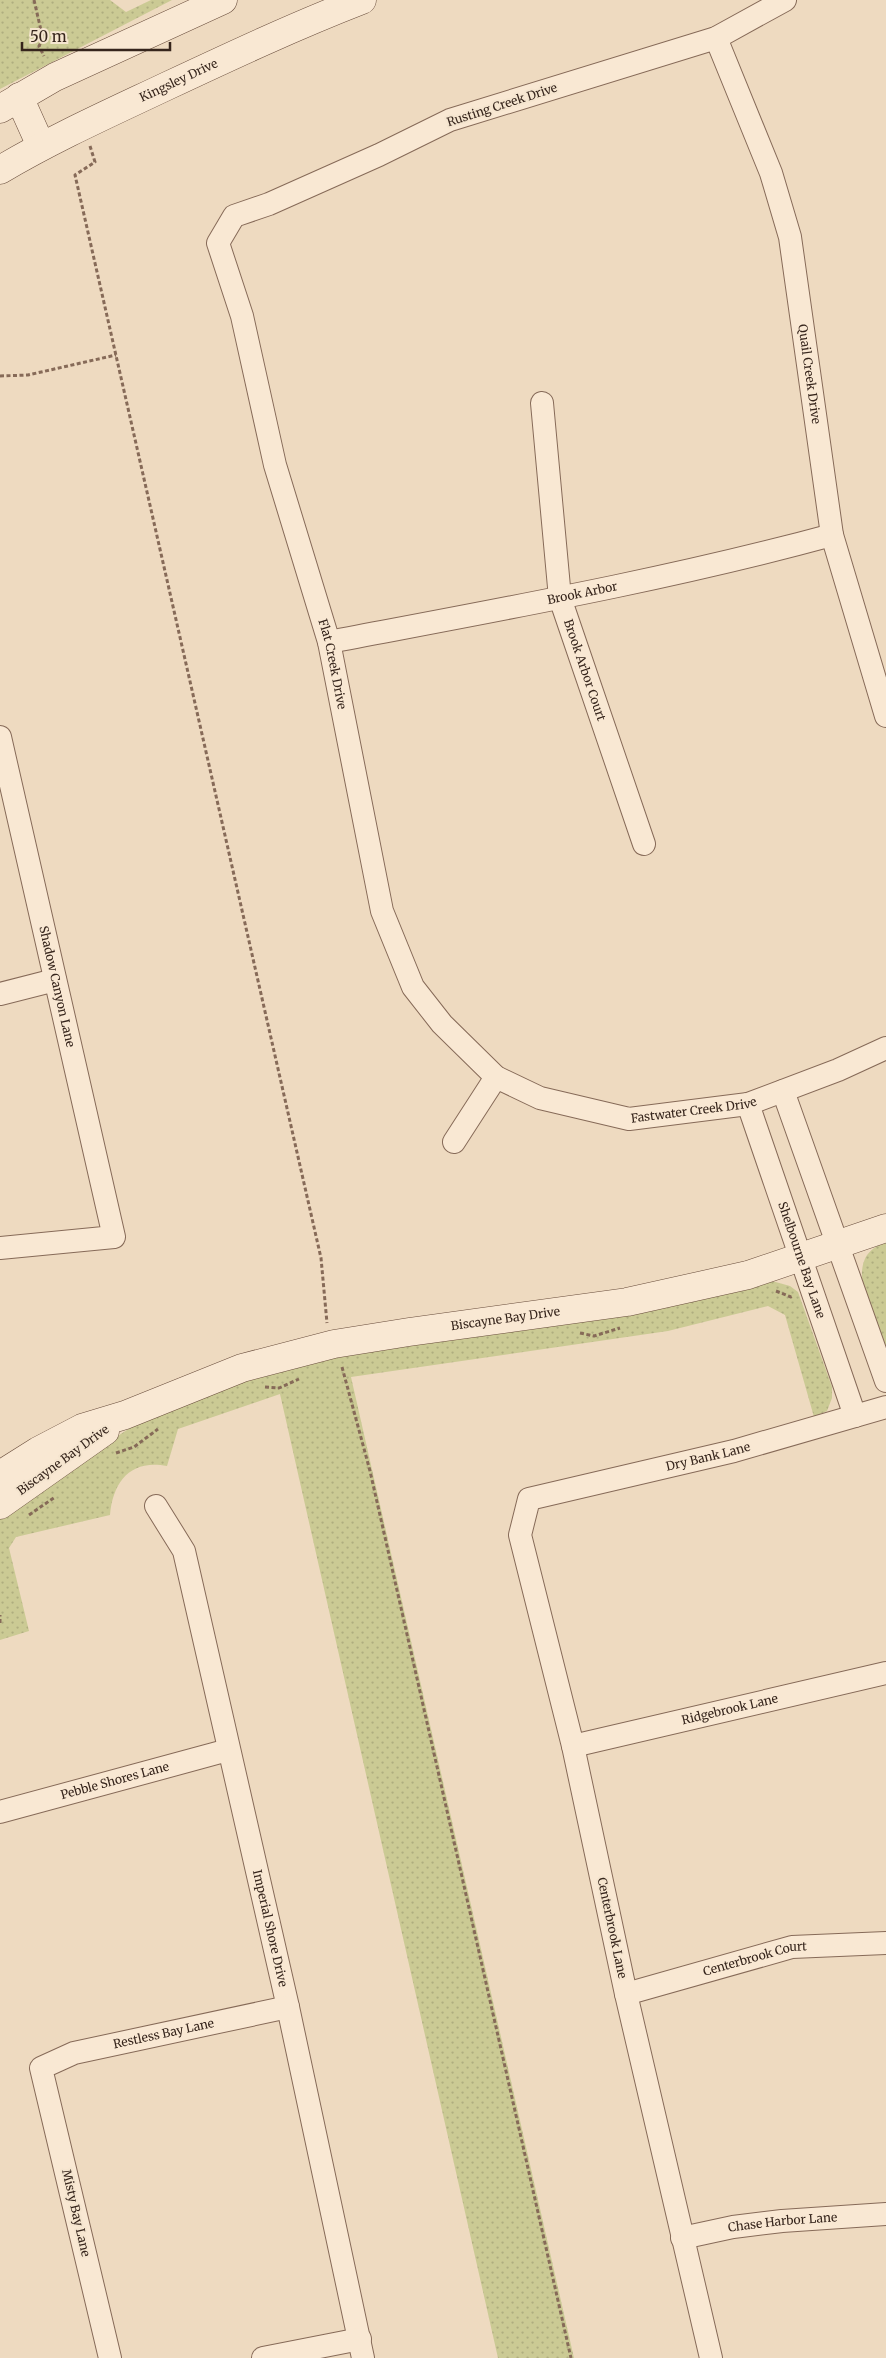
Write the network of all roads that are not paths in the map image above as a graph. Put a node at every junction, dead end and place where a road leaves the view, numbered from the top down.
1 (223, 0) edge
2 (362, 0) edge
3 (784, 0) edge
4 (716, 38) junction
5 (9, 103) edge
6 (41, 146) junction
7 (0, 170) edge
8 (228, 225) joint
9 (542, 403) dead end
10 (832, 535) junction
11 (560, 598) junction
12 (329, 642) junction
13 (886, 716) edge
14 (0, 737) edge
15 (644, 844) dead end
16 (55, 980) junction
17 (0, 994) edge
18 (886, 1048) edge
19 (496, 1077) junction
20 (783, 1091) junction
21 (748, 1104) junction
22 (454, 1142) dead end
23 (886, 1228) edge
24 (838, 1246) junction
25 (0, 1248) edge
26 (805, 1268) junction
27 (886, 1381) edge
28 (886, 1407) edge
29 (125, 1415) junction
30 (855, 1416) junction
31 (0, 1476) edge
32 (529, 1499) joint
33 (0, 1505) edge
34 (156, 1506) dead end
35 (886, 1673) edge
36 (573, 1746) junction
37 (228, 1750) junction
38 (0, 1812) edge
39 (886, 1943) edge
40 (626, 1994) junction
41 (288, 2007) junction
42 (41, 2068) joint
43 (886, 2214) edge
44 (682, 2238) junction
45 (362, 2349) edge
46 (110, 2358) edge
47 (263, 2358) edge
48 (711, 2358) edge

1 - 5 street
2 - 6 street, Kingsley Drive
3 - 4 street, Rusting Creek Drive
4 - 8 street, Rusting Creek Drive
4 - 10 street, Quail Creek Drive
5 - 6 street
6 - 7 street, Kingsley Drive
8 - 12 street, Flat Creek Drive
9 - 11 street, Brook Arbor Court
10 - 11 street, Brook Arbor
10 - 13 street, Quail Creek Drive
11 - 12 street, Brook Arbor
11 - 15 street, Brook Arbor Court
12 - 19 street, Flat Creek Drive
14 - 16 street, Shadow Canyon Lane
16 - 17 street
16 - 25 street, Shadow Canyon Lane
18 - 20 street, Fastwater Creek Drive
19 - 21 street, Fastwater Creek Drive
19 - 22 street
20 - 21 street, Fastwater Creek Drive
20 - 24 street
21 - 26 street, Shelbourne Bay Lane
23 - 24 street, Biscayne Bay Drive
24 - 26 street, Biscayne Bay Drive
24 - 27 street
26 - 29 street, Biscayne Bay Drive
26 - 30 street, Shelbourne Bay Lane
28 - 30 street, Dry Bank Lane
29 - 31 street, Biscayne Bay Drive
29 - 33 street, Biscayne Bay Drive
30 - 32 street, Dry Bank Lane
32 - 36 street, Centerbrook Lane
34 - 37 street, Imperial Shore Drive
35 - 36 street, Ridgebrook Lane
36 - 40 street, Centerbrook Lane
37 - 38 street, Pebble Shores Lane
37 - 41 street, Imperial Shore Drive
39 - 40 street, Centerbrook Court
40 - 44 street, Centerbrook Lane
41 - 42 street, Restless Bay Lane
41 - 45 street, Imperial Shore Drive
42 - 46 street, Misty Bay Lane
43 - 44 street, Chase Harbor Lane
44 - 48 street, Centerbrook Lane
45 - 47 street

